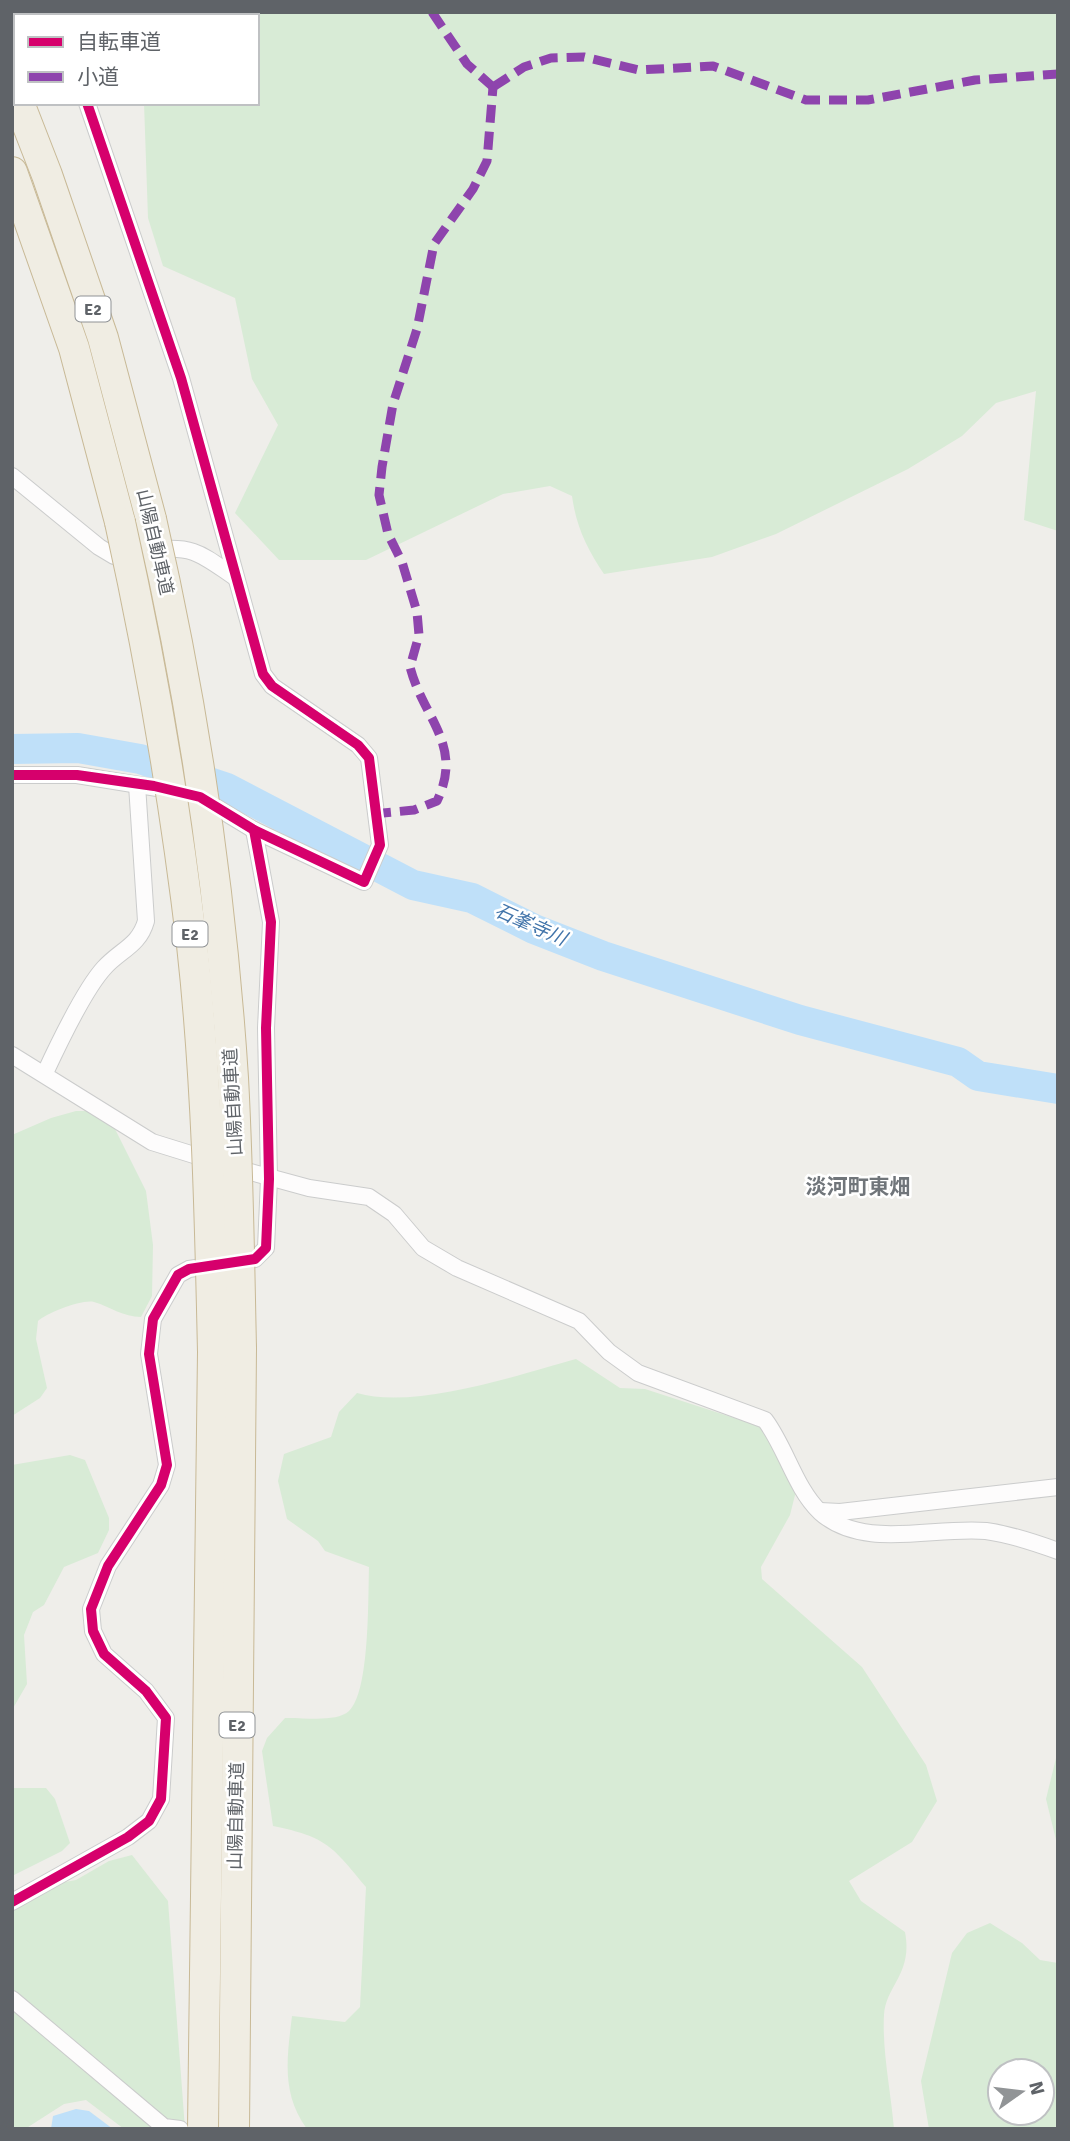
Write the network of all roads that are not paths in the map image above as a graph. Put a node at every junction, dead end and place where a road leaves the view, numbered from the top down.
1 (20, 105) edge
2 (89, 105) edge
3 (12, 172) edge
4 (12, 476) edge
5 (236, 578) junction
6 (12, 775) edge
7 (137, 785) junction
8 (254, 830) junction
9 (12, 1055) edge
10 (46, 1073) junction
11 (269, 1179) junction
12 (227, 1350) junction
13 (1058, 1487) edge
14 (819, 1511) junction
15 (1058, 1551) edge
16 (12, 1902) edge
17 (12, 1999) edge
18 (203, 2116) edge
19 (233, 2116) edge
20 (180, 2129) edge

1 - 12 highway, 山陽自動車道 / E2, bridge
2 - 5 street
3 - 12 highway, 山陽自動車道 / E2, bridge
4 - 5 street
5 - 8 street
6 - 7 street
7 - 8 street
7 - 10 street
8 - 11 street
9 - 10 street
10 - 11 street
11 - 14 street
11 - 16 street
12 - 18 highway, 山陽自動車道 / E2
12 - 19 highway, 山陽自動車道 / E2
13 - 14 street
14 - 15 street
17 - 20 street

